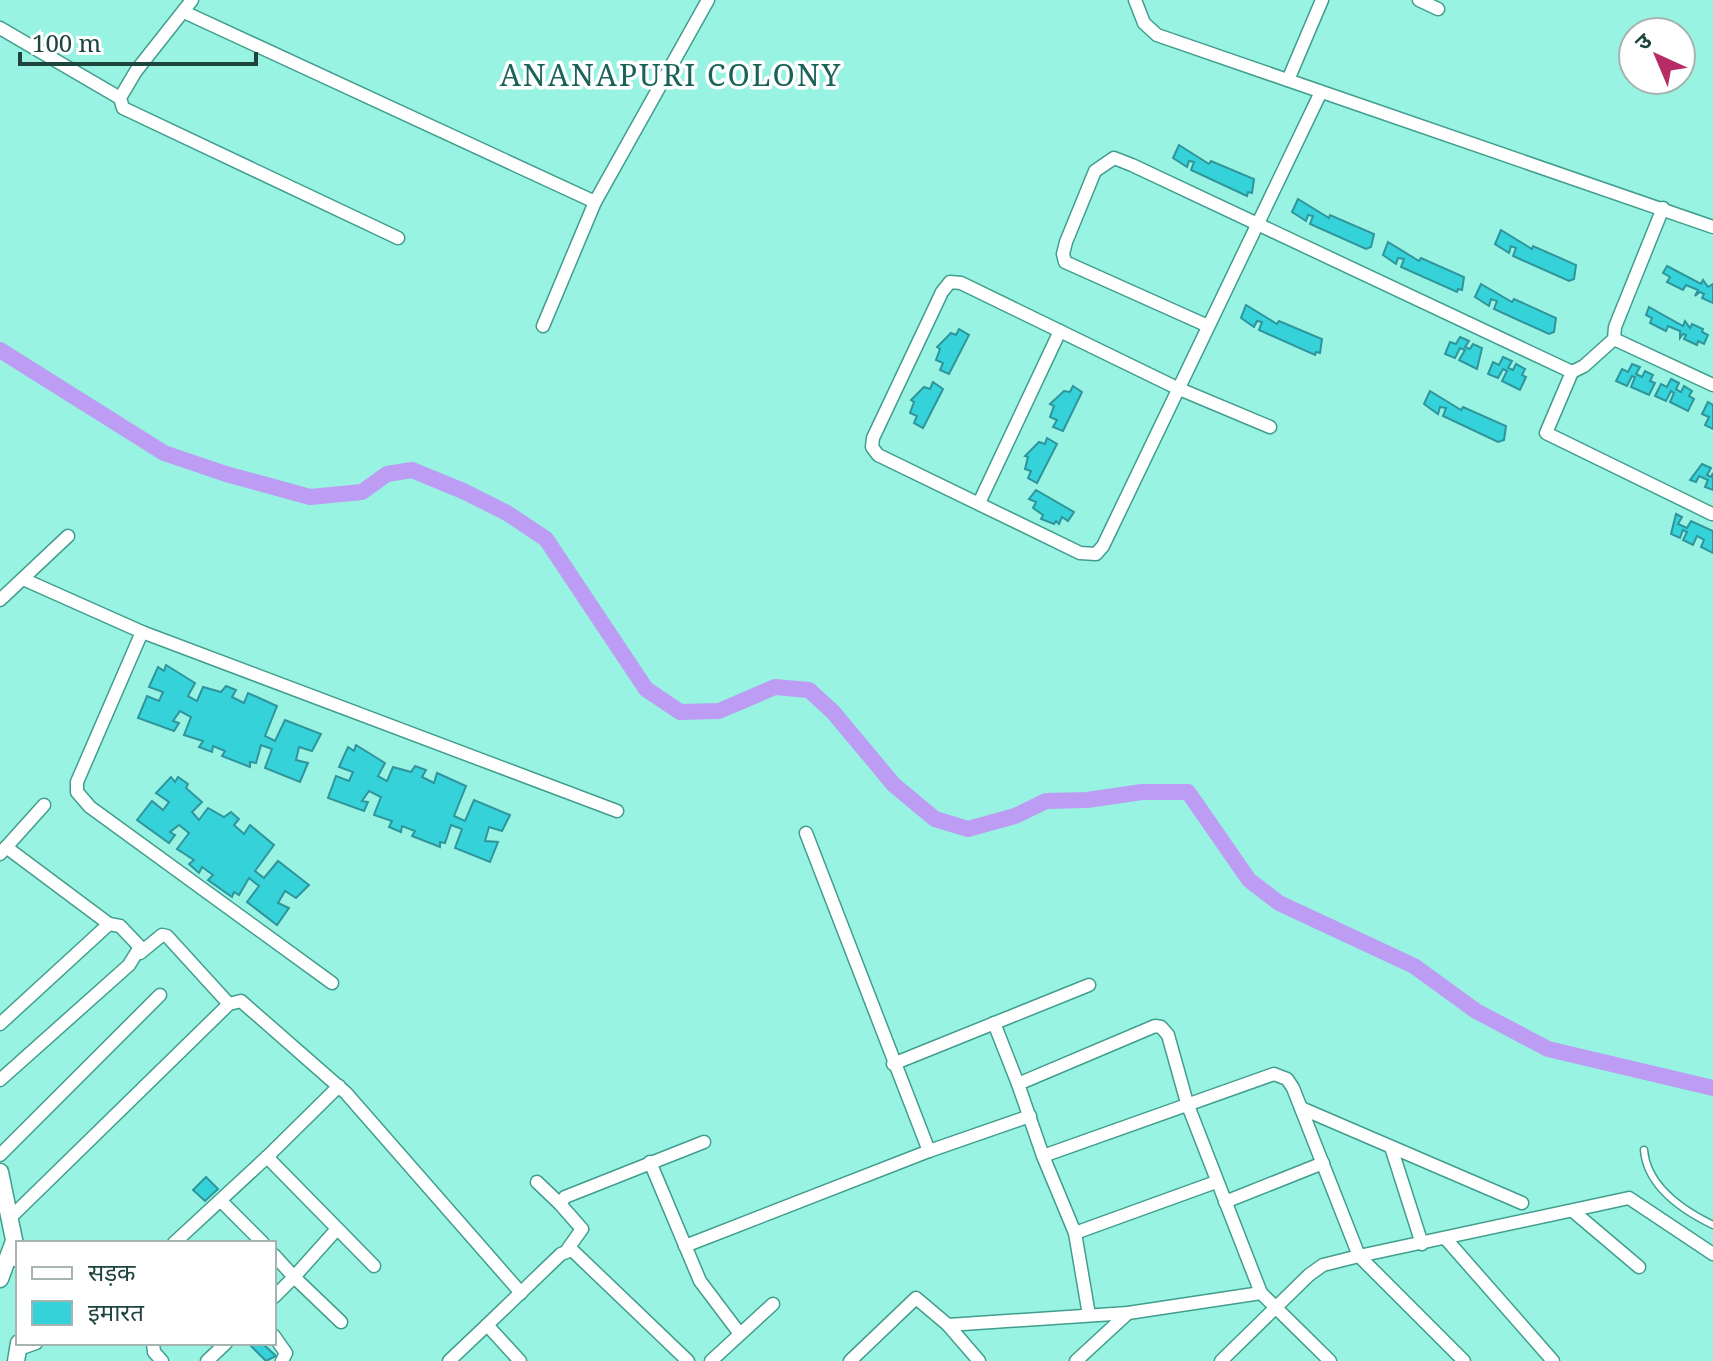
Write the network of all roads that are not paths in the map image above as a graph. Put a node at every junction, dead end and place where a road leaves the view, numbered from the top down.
1 (192, 0) edge
2 (708, 0) edge
3 (1135, 0) edge
4 (1322, 0) edge
5 (1419, 0) edge
6 (1438, 9) dead end
7 (184, 12) junction
8 (0, 28) edge
9 (1288, 80) junction
10 (1321, 92) junction
11 (120, 98) junction
12 (595, 202) junction
13 (1663, 208) junction
14 (1258, 227) junction
15 (1713, 227) edge
16 (398, 238) dead end
17 (543, 326) dead end
18 (1208, 326) junction
19 (1060, 331) junction
20 (1614, 339) junction
21 (1572, 372) junction
22 (1713, 385) edge
23 (1177, 388) junction
24 (1270, 427) dead end
25 (979, 503) junction
26 (1712, 514) edge
27 (68, 536) dead end
28 (23, 579) junction
29 (0, 600) edge
30 (142, 632) junction
31 (44, 805) dead end
32 (617, 811) dead end
33 (806, 833) dead end
34 (3, 850) edge
35 (109, 924) junction
36 (140, 953) junction
37 (332, 983) dead end
38 (1089, 985) dead end
39 (160, 995) dead end
40 (229, 1004) junction
41 (994, 1023) junction
42 (0, 1024) edge
43 (893, 1064) junction
44 (0, 1080) edge
45 (1018, 1084) junction
46 (339, 1086) junction
47 (1187, 1103) junction
48 (1301, 1108) junction
49 (1030, 1116) junction
50 (704, 1142) dead end
51 (1391, 1147) junction
52 (1644, 1150) dead end
53 (929, 1151) junction
54 (0, 1155) edge
55 (1043, 1156) junction
56 (267, 1157) junction
57 (650, 1162) junction
58 (1323, 1163) junction
59 (0, 1172) edge
60 (537, 1182) dead end
61 (1216, 1182) junction
62 (221, 1201) junction
63 (1225, 1202) junction
64 (1522, 1203) dead end
65 (560, 1204) junction
66 (1574, 1212) junction
67 (11, 1217) junction
68 (1713, 1225) edge
69 (337, 1229) junction
70 (1075, 1233) junction
71 (7, 1239) edge
72 (1446, 1239) junction
73 (255, 1240) edge
74 (176, 1241) edge
75 (1422, 1244) junction
76 (685, 1246) junction
77 (567, 1250) junction
78 (1713, 1254) edge
79 (1359, 1256) junction
80 (276, 1257) edge
81 (374, 1266) dead end
82 (1639, 1267) dead end
83 (294, 1277) junction
84 (0, 1279) edge
85 (521, 1293) junction
86 (1261, 1293) junction
87 (276, 1295) edge
88 (773, 1304) dead end
89 (1279, 1308) junction
90 (1128, 1313) junction
91 (1089, 1315) junction
92 (341, 1322) dead end
93 (487, 1325) junction
94 (948, 1325) junction
95 (740, 1334) junction
96 (276, 1339) edge
97 (224, 1345) edge
98 (857, 1359) edge
99 (207, 1361) edge
100 (282, 1361) edge
101 (449, 1361) edge
102 (520, 1361) edge
103 (688, 1361) edge
104 (711, 1361) edge
105 (979, 1361) edge
106 (1076, 1361) edge
107 (1221, 1361) edge
108 (1330, 1361) edge
109 (1464, 1361) edge
110 (1553, 1361) edge

1 - 7 street
2 - 12 street
3 - 9 street
4 - 9 street
5 - 6 street
7 - 11 street
7 - 12 street
8 - 11 street
9 - 10 street
10 - 13 street
10 - 14 street
11 - 16 street
12 - 17 street
13 - 15 street
13 - 20 street
14 - 18 street
14 - 18 street
14 - 21 street
18 - 23 street
19 - 23 street
19 - 25 street
19 - 25 street
20 - 21 street
20 - 22 street
21 - 26 street
23 - 24 street
23 - 25 street
27 - 28 street
28 - 29 street
28 - 30 street
30 - 32 street
30 - 37 street
31 - 34 street
33 - 43 street
34 - 35 street
35 - 36 street
35 - 42 street
36 - 40 street
36 - 44 street
38 - 41 street
39 - 54 street
40 - 46 street
40 - 67 street
41 - 43 street
41 - 45 street
43 - 53 street
45 - 47 street
45 - 49 street
46 - 56 street
46 - 85 street
47 - 48 street
47 - 55 street
47 - 61 street
48 - 51 street
48 - 58 street
49 - 53 street
49 - 55 street
50 - 57 street
51 - 64 street
51 - 75 street
52 - 68 lane
53 - 76 street
55 - 70 street
56 - 62 street
56 - 69 street
57 - 65 street
57 - 76 street
58 - 63 street
58 - 79 street
59 - 67 street
60 - 65 street
61 - 63 street
61 - 70 street
62 - 73 street
62 - 74 street
63 - 86 street
65 - 77 street
66 - 72 street
66 - 78 street
66 - 82 street
67 - 71 street
69 - 81 street
69 - 83 street
70 - 91 street
71 - 84 street
72 - 75 street
72 - 110 street
75 - 79 street
76 - 95 street
77 - 85 street
77 - 103 street
79 - 89 street
79 - 109 street
80 - 83 street
83 - 87 street
83 - 92 street
85 - 93 street
86 - 89 street
86 - 90 street
88 - 95 street
89 - 107 street
89 - 108 street
90 - 91 street
90 - 106 street
91 - 94 street
93 - 101 street
93 - 102 street
94 - 98 street
94 - 105 street
95 - 104 street
96 - 100 street
97 - 99 street

